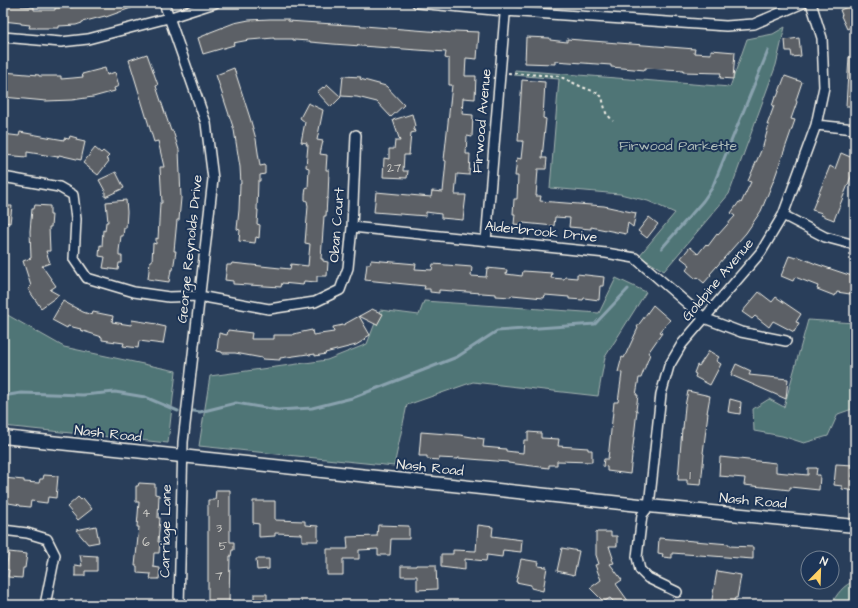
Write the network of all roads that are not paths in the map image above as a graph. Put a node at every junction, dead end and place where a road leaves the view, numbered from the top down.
1 (164, 3) edge
2 (215, 3) edge
3 (417, 3) edge
4 (803, 3) edge
5 (811, 3) edge
6 (506, 7) edge
7 (168, 18) junction
8 (3, 37) edge
9 (816, 124) junction
10 (855, 129) edge
11 (356, 135) dead end
12 (3, 177) edge
13 (783, 215) junction
14 (352, 227) junction
15 (486, 240) junction
16 (855, 245) edge
17 (199, 296) junction
18 (704, 318) junction
19 (786, 341) dead end
20 (3, 438) edge
21 (182, 457) junction
22 (648, 506) junction
23 (855, 526) edge
24 (3, 530) edge
25 (677, 592) dead end
26 (45, 605) edge
27 (179, 605) edge

1 - 7 street, George Reynolds Drive
2 - 7 street
3 - 6 street
4 - 6 street
5 - 9 street, Goldpine Avenue
6 - 15 street, Firwood Avenue
7 - 8 street
7 - 17 street, George Reynolds Drive
9 - 10 street
9 - 13 street, Goldpine Avenue
11 - 14 street, Oban Court
12 - 17 street, Oban Court
13 - 16 street
13 - 18 street, Goldpine Avenue
14 - 15 street, Alderbrook Drive
14 - 17 street, Oban Court
15 - 18 street, Alderbrook Drive
17 - 21 street, George Reynolds Drive
18 - 19 street
18 - 22 street, Goldpine Avenue
20 - 21 street, Nash Road
21 - 22 street, Nash Road
21 - 27 street, Carriage Lane
22 - 23 street, Nash Road
22 - 25 street, Goldpine Avenue
24 - 26 street

